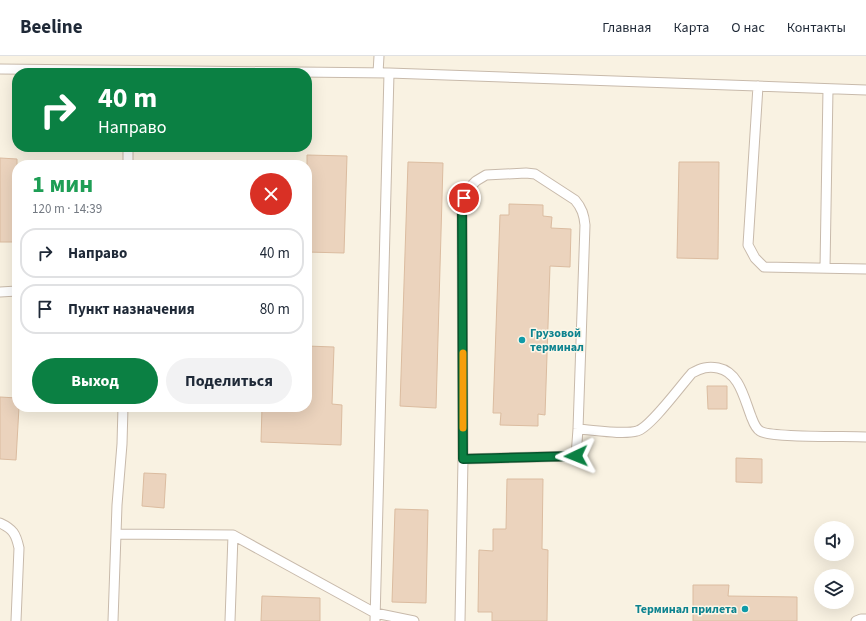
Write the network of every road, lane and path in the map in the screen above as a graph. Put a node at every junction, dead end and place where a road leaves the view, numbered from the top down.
1 (379, 56) edge
2 (0, 69) edge
3 (12, 69) edge
4 (312, 73) edge
5 (378, 73) junction
6 (389, 73) junction
7 (758, 86) junction
8 (828, 89) junction
9 (866, 90) edge
10 (825, 268) junction
11 (866, 268) edge
12 (12, 291) edge
13 (0, 292) edge
14 (123, 412) edge
15 (578, 429) junction
16 (866, 437) edge
17 (463, 459) junction
18 (0, 523) edge
19 (116, 534) junction
20 (233, 535) junction
21 (375, 617) edge
22 (866, 619) edge
23 (16, 621) edge
24 (113, 621) edge
25 (230, 621) edge
26 (414, 621) edge
27 (460, 621) edge
28 (856, 621) edge

1 - 5 lane
2 - 3 lane
4 - 5 lane
5 - 6 lane
6 - 7 lane
6 - 21 lane
7 - 8 lane
7 - 10 lane
8 - 9 lane
8 - 10 lane
10 - 11 lane
12 - 13 lane
14 - 19 lane
15 - 16 lane
15 - 17 lane
15 - 17 lane
17 - 27 lane
18 - 23 lane
19 - 20 lane
19 - 24 lane
20 - 21 lane
20 - 25 lane
21 - 26 lane
22 - 28 lane

